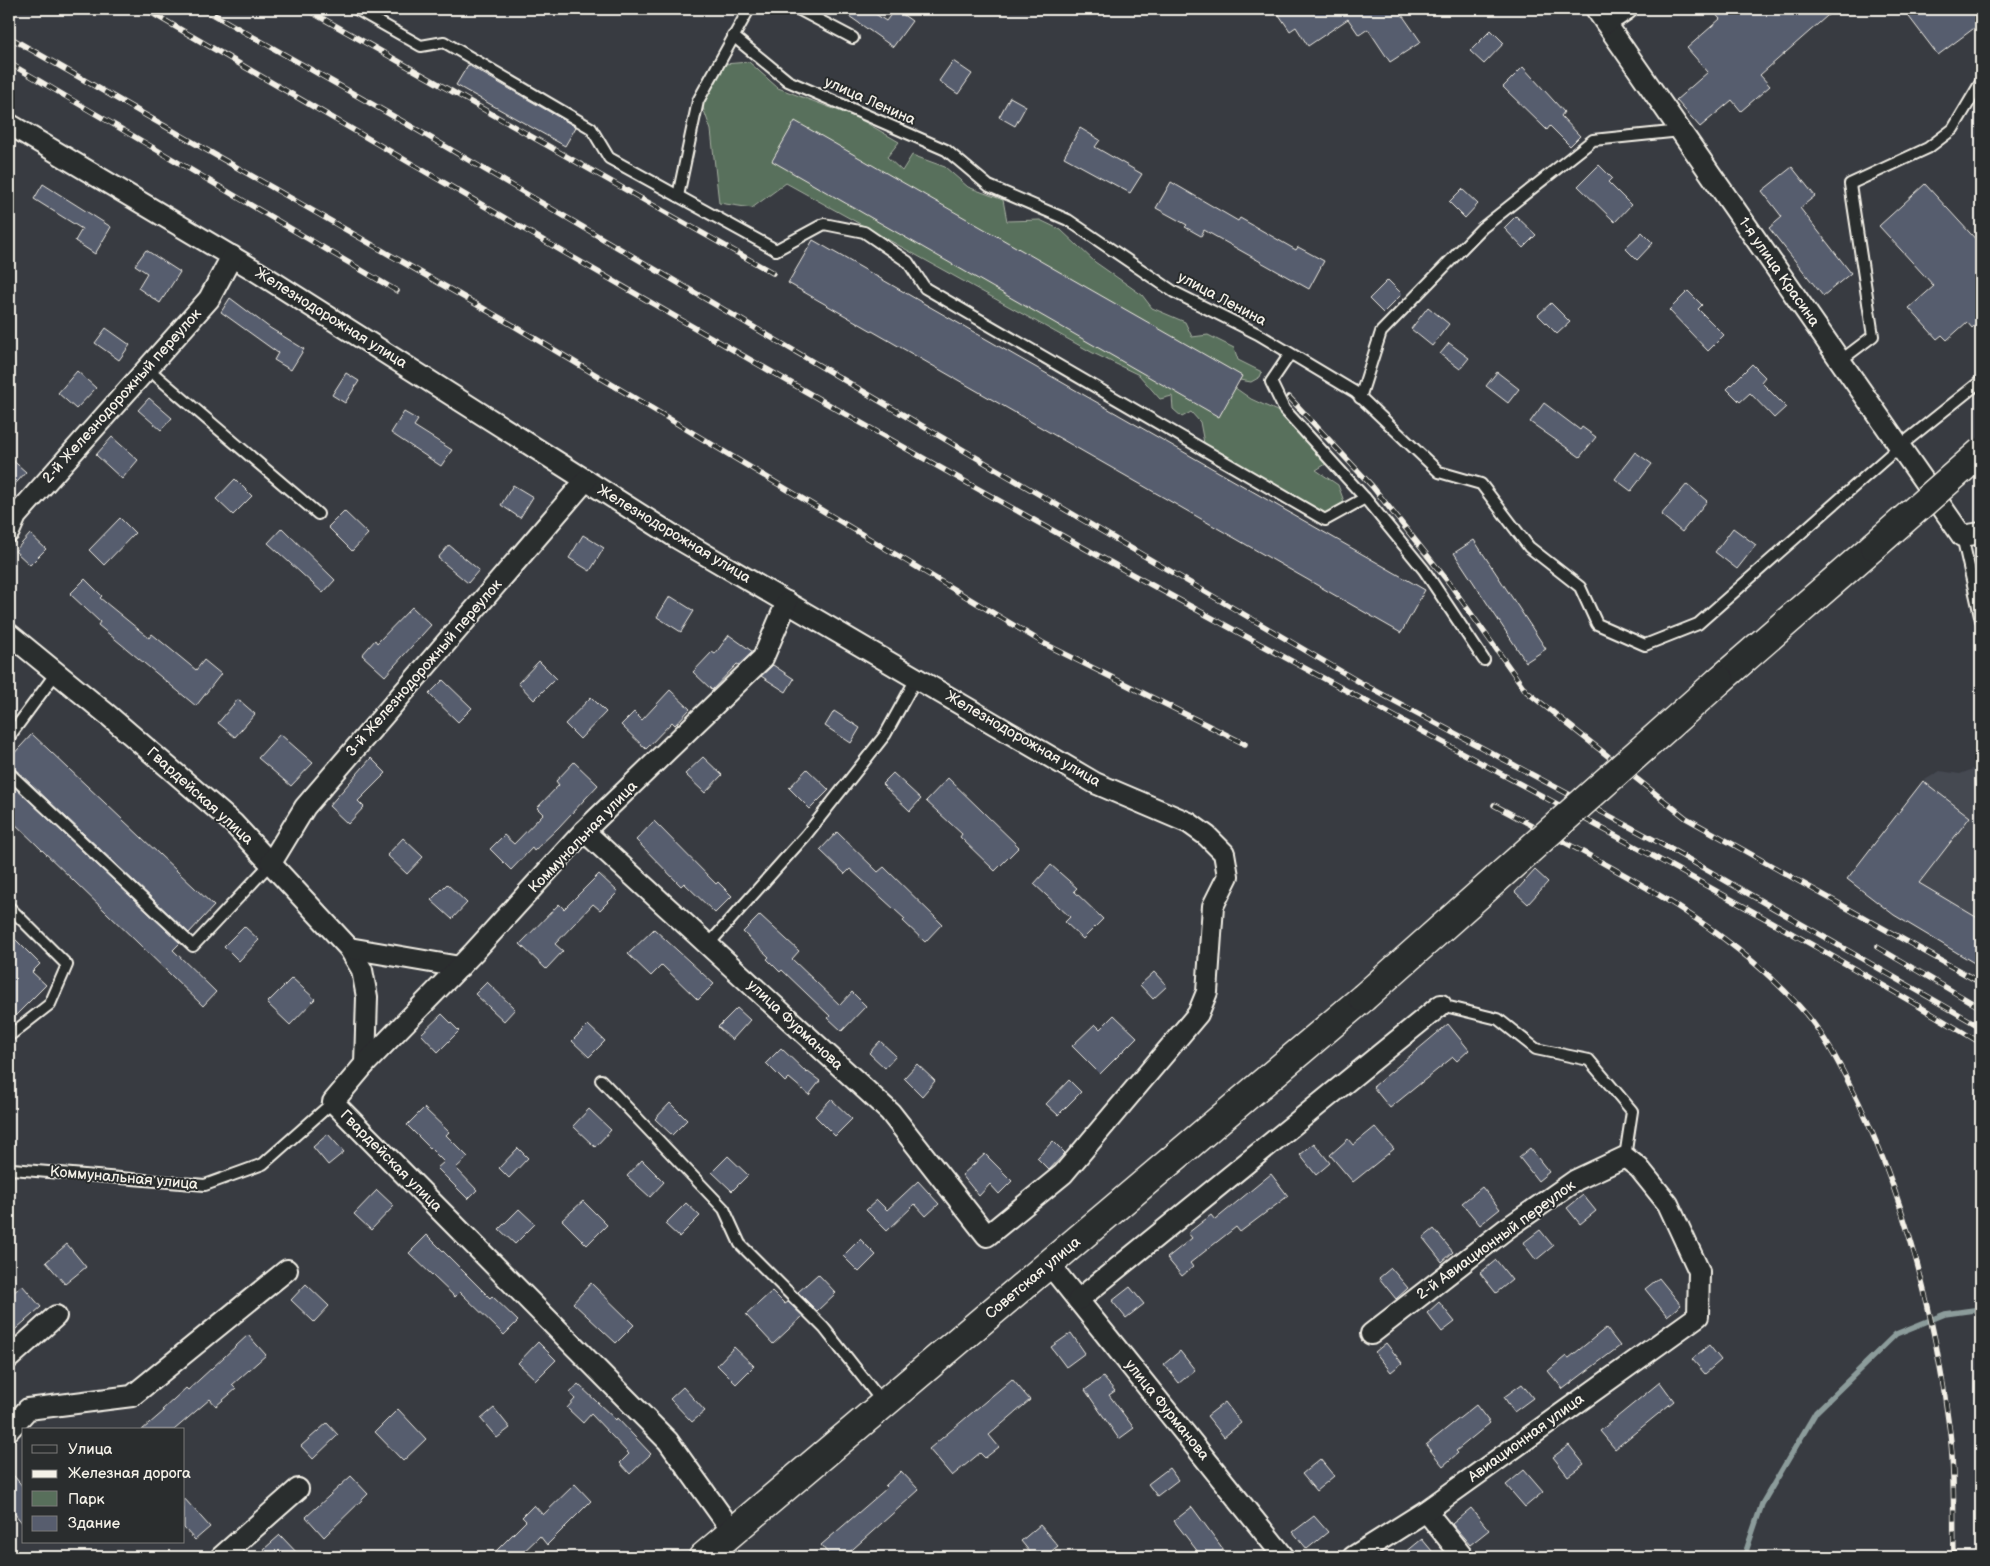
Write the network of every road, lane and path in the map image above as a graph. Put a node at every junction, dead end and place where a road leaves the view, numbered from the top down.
1 (356, 9) edge
2 (749, 9) edge
3 (798, 9) edge
4 (1627, 9) edge
5 (1601, 16) edge
6 (734, 36) junction
7 (853, 38) dead end
8 (1981, 82) edge
9 (9, 124) edge
10 (1681, 132) junction
11 (678, 196) junction
12 (232, 256) junction
13 (1290, 354) junction
14 (1840, 361) junction
15 (147, 368) junction
16 (1981, 381) edge
17 (1360, 398) junction
18 (1900, 446) junction
19 (1981, 452) edge
20 (586, 480) junction
21 (1365, 498) junction
22 (318, 514) dead end
23 (9, 532) edge
24 (1972, 534) edge
25 (787, 602) junction
26 (1981, 620) edge
27 (9, 634) edge
28 (1484, 660) dead end
29 (56, 672) junction
30 (916, 677) junction
31 (9, 737) edge
32 (9, 773) edge
33 (584, 832) junction
34 (272, 863) junction
35 (9, 907) edge
36 (708, 945) junction
37 (349, 948) junction
38 (460, 967) junction
39 (1441, 1005) joint
40 (9, 1036) edge
41 (365, 1064) junction
42 (601, 1080) dead end
43 (333, 1102) junction
44 (1625, 1157) junction
45 (9, 1172) edge
46 (987, 1236) joint
47 (1049, 1264) junction
48 (287, 1270) dead end
49 (1078, 1300) junction
50 (56, 1316) dead end
51 (1371, 1334) dead end
52 (9, 1358) edge
53 (884, 1404) junction
54 (9, 1430) edge
55 (298, 1489) dead end
56 (1426, 1510) junction
57 (733, 1532) junction
58 (221, 1557) edge
59 (703, 1557) edge
60 (1284, 1557) edge
61 (1353, 1557) edge
62 (1463, 1557) edge

1 - 11 lane
2 - 6 lane
3 - 7 lane
4 - 5 street
5 - 10 street, 1-я улица Красина
6 - 11 lane
6 - 13 lane, улица Ленина
8 - 14 lane
9 - 12 street, Железнодорожная улица
10 - 14 street, 1-я улица Красина
10 - 17 lane
11 - 21 lane
12 - 15 street, 2-й Железнодорожный переулок
12 - 20 street, Железнодорожная улица
13 - 17 lane, улица Ленина
13 - 21 lane
14 - 18 street, 1-я улица Красина
15 - 22 lane
15 - 23 street, 2-й Железнодорожный переулок
16 - 18 lane
17 - 18 lane, улица Ленина
18 - 24 street, 1-я улица Красина
19 - 47 main road, Советская улица, bridge
20 - 25 street, Железнодорожная улица
20 - 34 street, 3-й Железнодорожный переулок
21 - 28 lane
24 - 26 lane
25 - 30 street, Железнодорожная улица
25 - 33 street, Коммунальная улица
27 - 29 street, Гвардейская улица
29 - 31 lane
29 - 34 street, Гвардейская улица
30 - 36 lane
30 - 46 street, Железнодорожная улица
32 - 34 lane
33 - 36 street, улица Фурманова
33 - 38 street, Коммунальная улица
34 - 37 street, Гвардейская улица
35 - 40 lane
36 - 46 street, улица Фурманова
37 - 38 street
37 - 41 street, Гвардейская улица
38 - 41 street, Коммунальная улица
39 - 44 lane
39 - 49 street
41 - 43 street, Гвардейская улица
42 - 53 lane
43 - 45 lane, Коммунальная улица
43 - 57 street, Гвардейская улица
44 - 51 street, 2-й Авиационный переулок
44 - 56 street, Авиационная улица
47 - 49 street, улица Фурманова
47 - 53 main road, Советская улица
48 - 54 street
49 - 60 street, улица Фурманова
50 - 52 street
53 - 57 main road, Советская улица
55 - 58 street
56 - 61 street, Авиационная улица
56 - 62 street
57 - 59 main road, Советская улица

